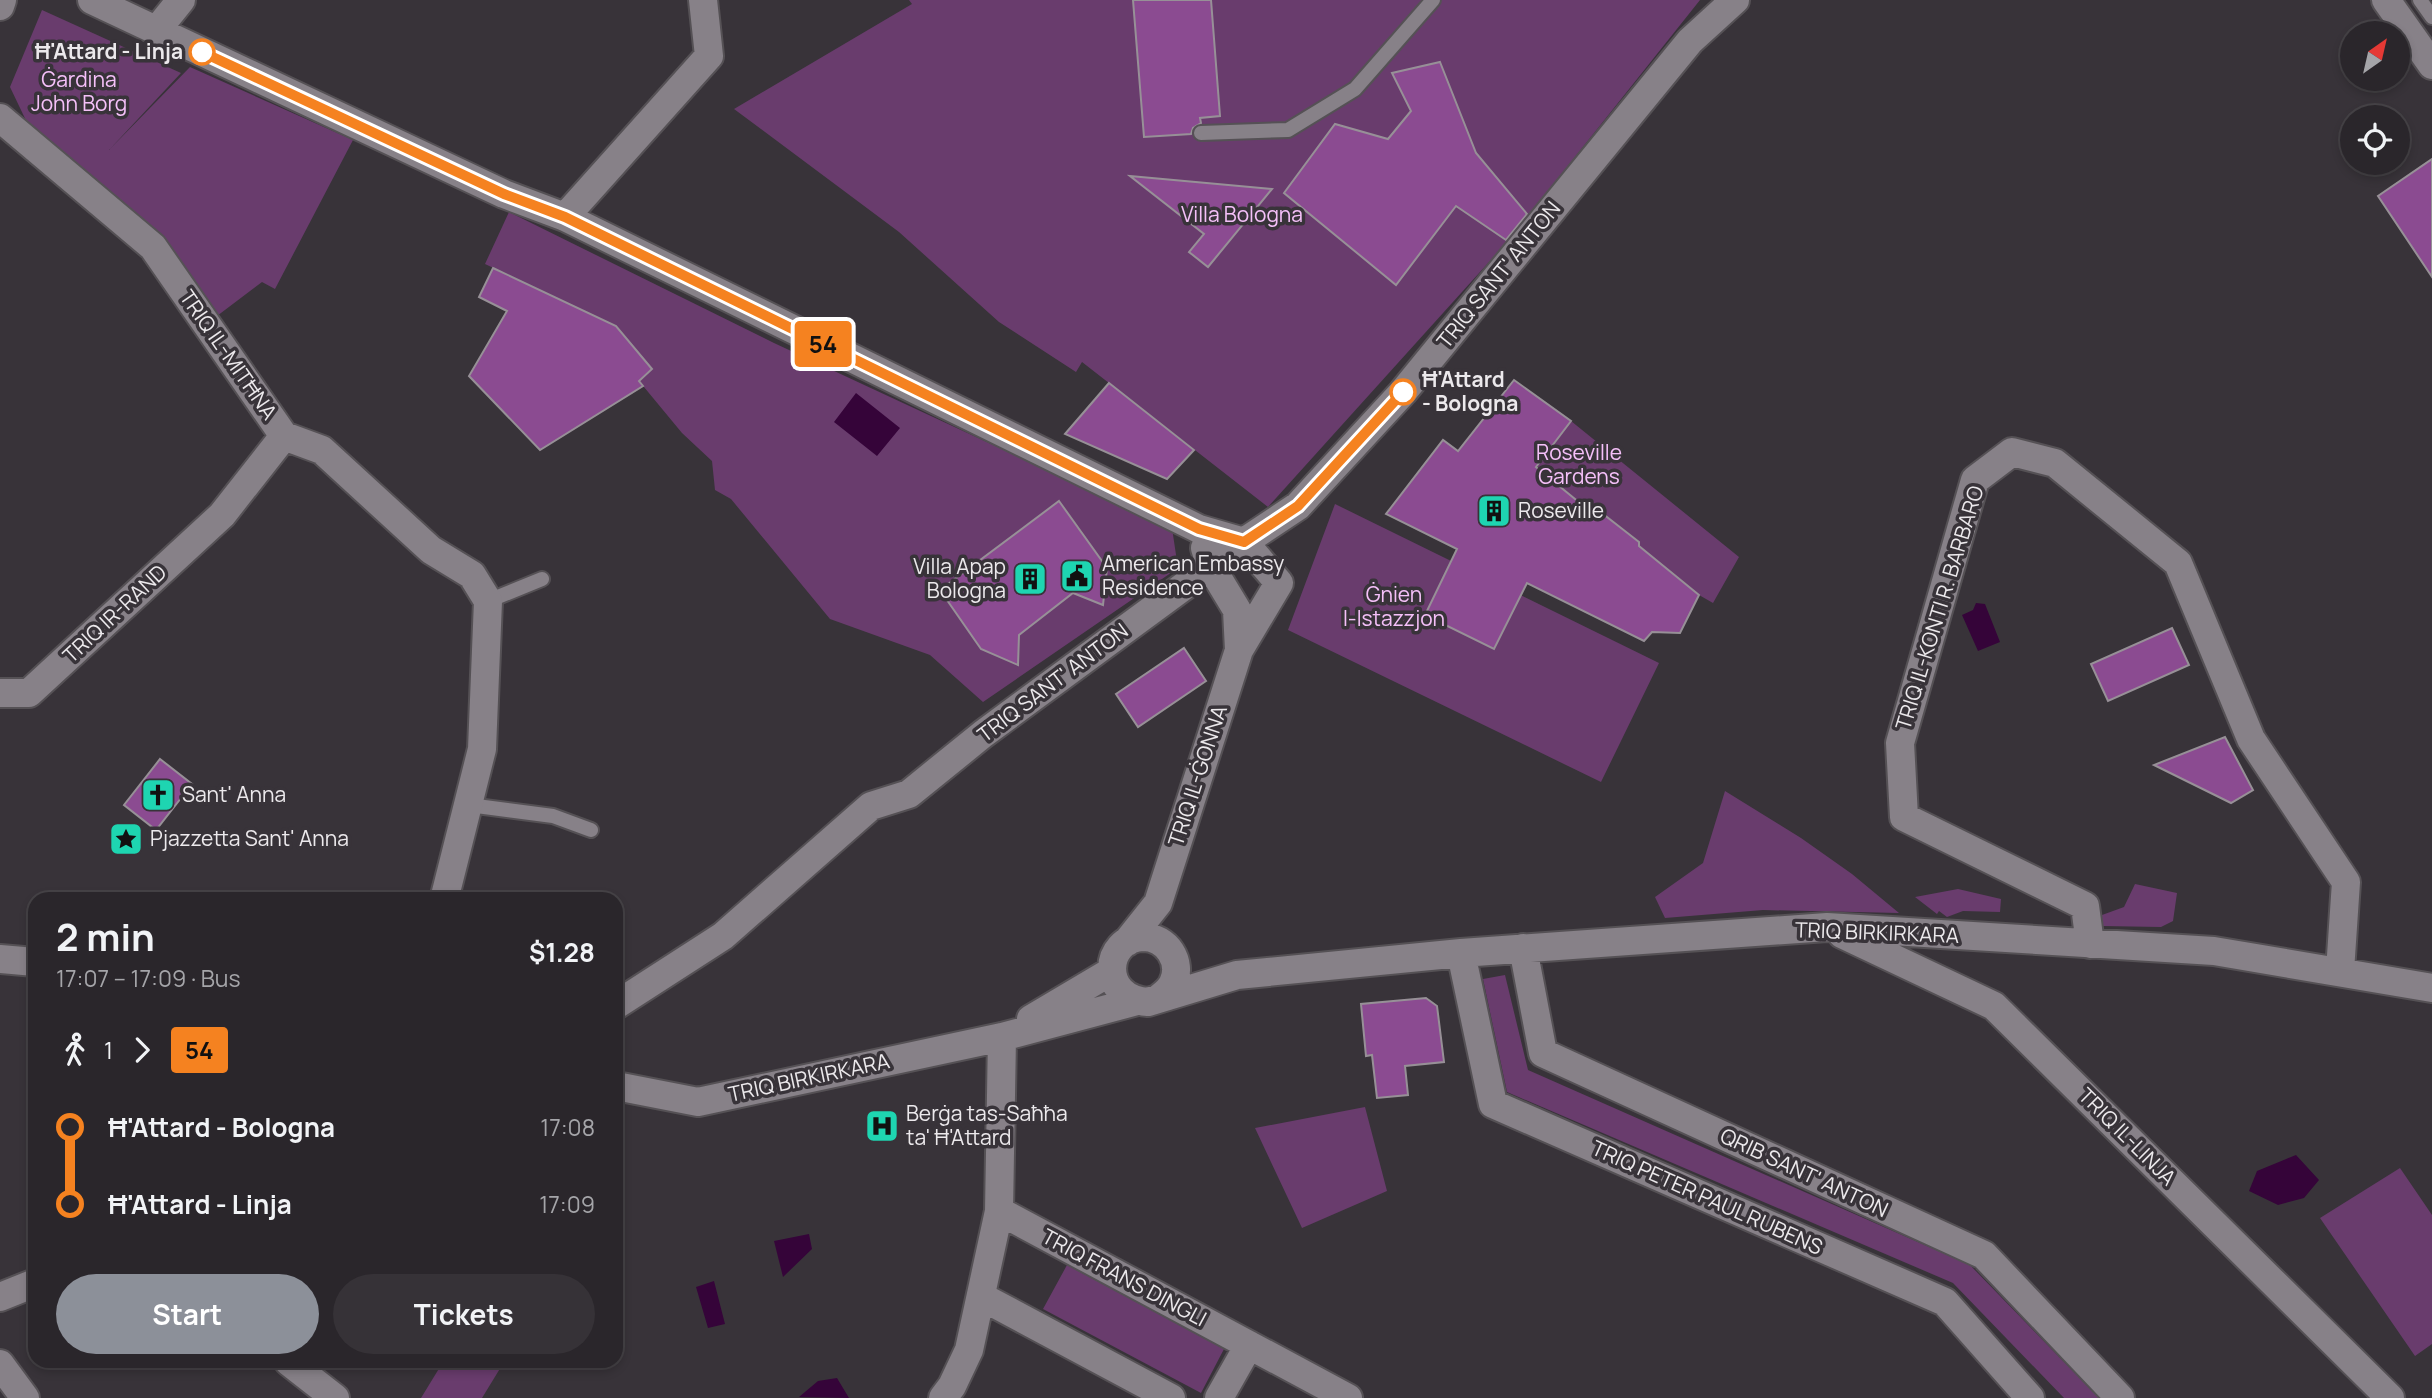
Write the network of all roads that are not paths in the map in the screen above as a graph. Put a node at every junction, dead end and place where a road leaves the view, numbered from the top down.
1 (2, 0) edge
2 (92, 0) edge
3 (181, 0) edge
4 (703, 0) edge
5 (1433, 0) edge
6 (2386, 0) edge
7 (2420, 0) edge
8 (1731, 1) edge
9 (0, 6) edge
10 (2432, 17) edge
11 (156, 31) junction
12 (2432, 65) edge
13 (0, 118) edge
14 (1201, 133) dead end
15 (565, 217) junction
16 (284, 436) junction
17 (1199, 529) junction
18 (1244, 542) junction
19 (1210, 567) junction
20 (542, 579) dead end
21 (488, 601) junction
22 (1239, 650) junction
23 (0, 693) edge
24 (469, 806) junction
25 (591, 830) dead end
26 (446, 892) edge
27 (1158, 903) junction
28 (1827, 927) junction
29 (1127, 942) junction
30 (2090, 944) junction
31 (1523, 948) junction
32 (1170, 953) junction
33 (1461, 953) junction
34 (0, 959) edge
35 (28, 961) edge
36 (1112, 971) junction
37 (2340, 971) junction
38 (1237, 975) junction
39 (2432, 988) edge
40 (623, 1000) edge
41 (1147, 1000) junction
42 (1002, 1037) junction
43 (623, 1087) edge
44 (999, 1211) junction
45 (28, 1286) edge
46 (0, 1297) edge
47 (982, 1297) junction
48 (1249, 1345) junction
49 (0, 1364) edge
50 (297, 1368) edge
51 (2016, 1392) edge
52 (25, 1398) edge
53 (335, 1398) edge
54 (943, 1398) edge
55 (1171, 1398) edge
56 (1219, 1398) edge
57 (1348, 1398) edge
58 (2120, 1398) edge
59 (2390, 1398) edge

1 - 9 street
2 - 11 street
3 - 11 street
4 - 15 street
5 - 14 lane
6 - 12 street
7 - 10 lane
8 - 18 street, TRIQ SANT' ANTON
11 - 15 street
13 - 16 street, TRIQ IL-MITĦNA
15 - 17 street
16 - 21 street, TRIQ IL-MITĦNA
16 - 23 street, TRIQ IR-RAND
17 - 18 street
17 - 19 street
18 - 19 street, TRIQ SANT' ANTON
18 - 22 street, TRIQ IL-ĠONNA
19 - 22 street, TRIQ IL-ĠONNA
19 - 40 street, TRIQ SANT' ANTON
20 - 21 lane
21 - 24 street
22 - 27 street, TRIQ IL-ĠONNA
24 - 25 lane
24 - 26 street
27 - 29 street, TRIQ IL-ĠONNA
27 - 32 street, TRIQ IL-ĠONNA
28 - 30 street, TRIQ BIRKIRKARA
28 - 31 street, TRIQ BIRKIRKARA
28 - 59 street, TRIQ IL-LINJA
29 - 32 street, TRIQ BIRKIRKARA
29 - 36 street
30 - 37 street, TRIQ BIRKIRKARA
30 - 37 street, TRIQ IL-KONTI R. BARBARO
31 - 33 street, TRIQ BIRKIRKARA
31 - 58 street, QRIB SANT' ANTON
32 - 38 street, TRIQ BIRKIRKARA
32 - 41 street
33 - 38 street, TRIQ BIRKIRKARA
33 - 51 street, TRIQ PETER PAUL RUBENS
34 - 35 street
36 - 41 street
36 - 42 street, TRIQ BIRKIRKARA
37 - 39 street, TRIQ BIRKIRKARA
38 - 41 street, TRIQ BIRKIRKARA
41 - 42 street, TRIQ BIRKIRKARA
42 - 43 street, TRIQ BIRKIRKARA
42 - 44 street
44 - 47 street
44 - 48 street, TRIQ FRANS DINGLI
45 - 46 street
47 - 54 street
47 - 55 street
48 - 56 street
48 - 57 street, TRIQ FRANS DINGLI
49 - 52 street
50 - 53 street

